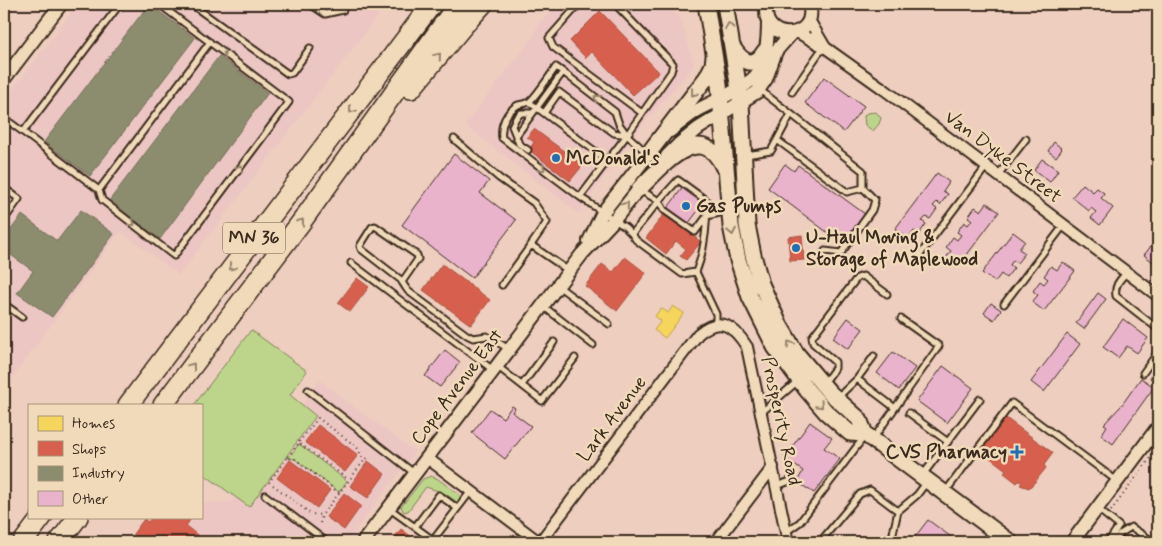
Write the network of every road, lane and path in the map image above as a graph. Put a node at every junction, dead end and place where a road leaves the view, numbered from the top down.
1 (61, 4) edge
2 (120, 4) edge
3 (159, 4) edge
4 (191, 4) edge
5 (310, 4) edge
6 (425, 4) edge
7 (432, 4) edge
8 (458, 4) edge
9 (484, 4) edge
10 (579, 4) edge
11 (615, 4) edge
12 (706, 4) edge
13 (725, 4) edge
14 (767, 4) edge
15 (809, 4) edge
16 (343, 10) dead end
17 (809, 20) junction
18 (768, 22) junction
19 (794, 33) junction
20 (210, 42) junction
21 (310, 48) dead end
22 (733, 48) junction
23 (826, 48) junction
24 (714, 50) junction
25 (765, 51) junction
26 (381, 71) junction
27 (563, 72) junction
28 (4, 78) edge
29 (545, 82) junction
30 (552, 87) junction
31 (760, 90) junction
32 (559, 92) junction
33 (792, 92) dead end
34 (740, 95) junction
35 (529, 102) junction
36 (721, 106) junction
37 (536, 107) junction
38 (532, 113) junction
39 (544, 113) junction
40 (642, 113) junction
41 (791, 114) junction
42 (4, 118) edge
43 (23, 132) junction
44 (627, 135) junction
45 (516, 136) junction
46 (454, 139) dead end
47 (1026, 139) dead end
48 (777, 140) junction
49 (528, 150) dead end
50 (648, 154) junction
51 (743, 155) junction
52 (607, 160) junction
53 (986, 166) junction
54 (725, 172) junction
55 (998, 175) junction
56 (4, 188) edge
57 (862, 188) junction
58 (639, 189) junction
59 (99, 190) junction
60 (580, 196) junction
61 (317, 201) junction
62 (659, 201) junction
63 (728, 211) junction
64 (603, 212) junction
65 (707, 216) junction
66 (4, 220) edge
67 (614, 220) junction
68 (1065, 224) junction
69 (632, 234) junction
70 (531, 244) junction
71 (825, 251) dead end
72 (582, 254) junction
73 (916, 260) dead end
74 (351, 262) dead end
75 (569, 271) junction
76 (1127, 271) junction
77 (696, 272) junction
78 (402, 282) junction
79 (558, 285) junction
80 (502, 286) dead end
81 (887, 294) dead end
82 (1158, 296) edge
83 (4, 304) edge
84 (1004, 304) dead end
85 (542, 306) junction
86 (22, 317) dead end
87 (901, 319) dead end
88 (609, 324) dead end
89 (716, 324) junction
90 (1158, 329) edge
91 (554, 342) dead end
92 (593, 345) dead end
93 (509, 350) junction
94 (1158, 352) edge
95 (874, 356) dead end
96 (575, 358) dead end
97 (495, 368) junction
98 (1142, 373) dead end
99 (857, 379) junction
100 (799, 380) junction
101 (522, 385) junction
102 (822, 385) junction
103 (308, 390) dead end
104 (980, 399) dead end
105 (836, 400) junction
106 (129, 404) edge
107 (164, 404) edge
108 (895, 408) junction
109 (761, 413) junction
110 (908, 413) dead end
111 (1158, 427) edge
112 (869, 437) junction
113 (948, 442) junction
114 (299, 443) junction
115 (1158, 448) edge
116 (370, 456) dead end
117 (287, 458) junction
118 (426, 458) junction
119 (364, 461) junction
120 (773, 467) junction
121 (415, 474) junction
122 (925, 478) junction
123 (349, 480) junction
124 (790, 481) dead end
125 (1118, 481) junction
126 (776, 486) junction
127 (471, 491) junction
128 (339, 493) junction
129 (944, 493) junction
130 (265, 495) dead end
131 (389, 508) junction
132 (458, 508) junction
133 (898, 511) junction
134 (1102, 512) junction
135 (322, 515) junction
136 (41, 518) edge
137 (77, 518) edge
138 (320, 523) dead end
139 (415, 527) junction
140 (787, 537) edge
141 (24, 542) edge
142 (59, 542) edge
143 (327, 542) edge
144 (363, 542) edge
145 (539, 542) edge
146 (716, 542) edge
147 (820, 542) edge
148 (891, 542) edge
149 (1010, 542) edge
150 (1072, 542) edge
151 (1108, 542) edge
152 (1114, 542) edge
153 (1154, 542) edge

1 - 28 street
2 - 43 lane
3 - 20 lane
4 - 21 lane
5 - 16 lane
6 - 26 highway
7 - 26 highway, MN 36
8 - 61 highway, MN 36
61 -> 9 highway
10 - 40 lane
11 - 40 lane
12 - 24 main road
22 -> 13 main road
14 - 18 street
15 - 17 street
17 - 19 street
17 - 23 street, Van Dyke Street
18 - 19 street
18 - 25 street
19 - 23 street, Van Dyke Street
19 - 31 street
20 - 59 lane
59 -> 20 lane
22 - 25 main road
22 - 34 main road
23 - 33 lane
23 - 53 street, Van Dyke Street
24 - 36 main road
24 -> 50 main road
25 - 34 street
26 -> 106 highway, MN 36
27 - 29 lane
27 - 30 lane
44 -> 27 lane
29 - 30 lane
29 - 35 lane
30 - 32 lane
30 - 37 lane
31 - 34 street
31 - 41 lane
32 - 39 lane
32 - 44 lane
34 - 36 street
34 - 51 main road
35 - 37 lane
35 -> 60 lane
36 - 50 street, Cope Avenue East
36 - 54 main road
36 - 58 street, Cope Avenue East
37 - 38 lane
37 - 39 lane
38 - 45 lane
38 - 45 lane
39 - 52 lane
40 - 44 lane
41 - 48 lane
41 - 57 lane
42 - 43 lane
43 - 59 lane
44 - 50 lane
44 - 52 lane
45 - 49 lane
46 - 70 lane
47 - 55 lane
48 - 51 lane
48 - 57 lane
50 - 64 street, Cope Avenue East
102 -> 51 main road
52 - 60 lane
53 - 55 street, Van Dyke Street
53 - 73 lane
54 - 58 main road
54 - 63 main road
55 - 68 street, Van Dyke Street
56 - 66 lane
57 - 71 lane
58 - 62 lane
67 -> 58 street, Cope Avenue East
60 - 64 lane
107 -> 61 highway, MN 36
62 - 65 lane
62 - 65 lane
62 - 69 lane
63 - 65 lane
63 -> 100 main road
64 - 67 lane
64 - 72 street, Cope Avenue East
65 - 77 lane
67 - 69 lane
67 - 72 street, Cope Avenue East
68 - 76 street, Van Dyke Street
68 - 84 lane
69 - 77 lane
70 - 75 lane
70 - 80 lane
72 - 75 street, Cope Avenue East
74 - 97 lane
75 - 79 street, Cope Avenue East
76 - 82 street, Van Dyke Street
76 - 90 lane
77 - 89 lane
78 - 78 lane
78 - 93 lane
79 - 85 street, Cope Avenue East
79 - 88 lane
81 - 102 lane
83 - 86 lane
85 - 92 lane
85 - 93 street, Cope Avenue East
87 - 108 lane
89 - 109 street, Prosperity Road
89 - 145 street, Lark Avenue
91 - 101 lane
93 - 97 street, Cope Avenue East
94 - 98 lane
95 - 99 lane
96 - 101 lane
97 - 101 lane
97 - 118 street, Cope Avenue East
99 - 105 lane
99 - 108 lane
100 - 109 lane
100 -> 112 main road
102 - 105 main road
103 - 121 lane
104 - 113 lane
105 - 112 main road
108 - 112 lane
109 - 120 street, Prosperity Road
110 - 113 lane
111 - 125 street
112 - 122 main road
112 - 140 lane
113 - 122 lane
114 - 117 path
114 - 119 path
114 - 123 path
115 - 134 path
116 - 119 path
117 - 128 path
117 - 135 path
118 - 121 street, Cope Avenue East
118 - 127 street
119 - 123 path
120 - 126 street, Prosperity Road
120 - 146 street
121 - 131 street, Cope Avenue East
122 - 129 main road
122 - 133 lane
123 - 128 path
124 - 126 lane
125 - 129 lane
125 - 134 street
126 - 140 street, Prosperity Road
127 - 132 lane
127 - 145 street
128 - 135 path
129 - 149 main road
130 - 143 lane
131 - 139 lane
131 - 144 street, Cope Avenue East
132 - 139 lane
132 - 139 lane
133 - 147 lane
133 - 148 lane
134 - 150 street
134 - 151 lane
135 - 138 path
136 - 141 highway
137 - 142 highway
152 - 153 lane

